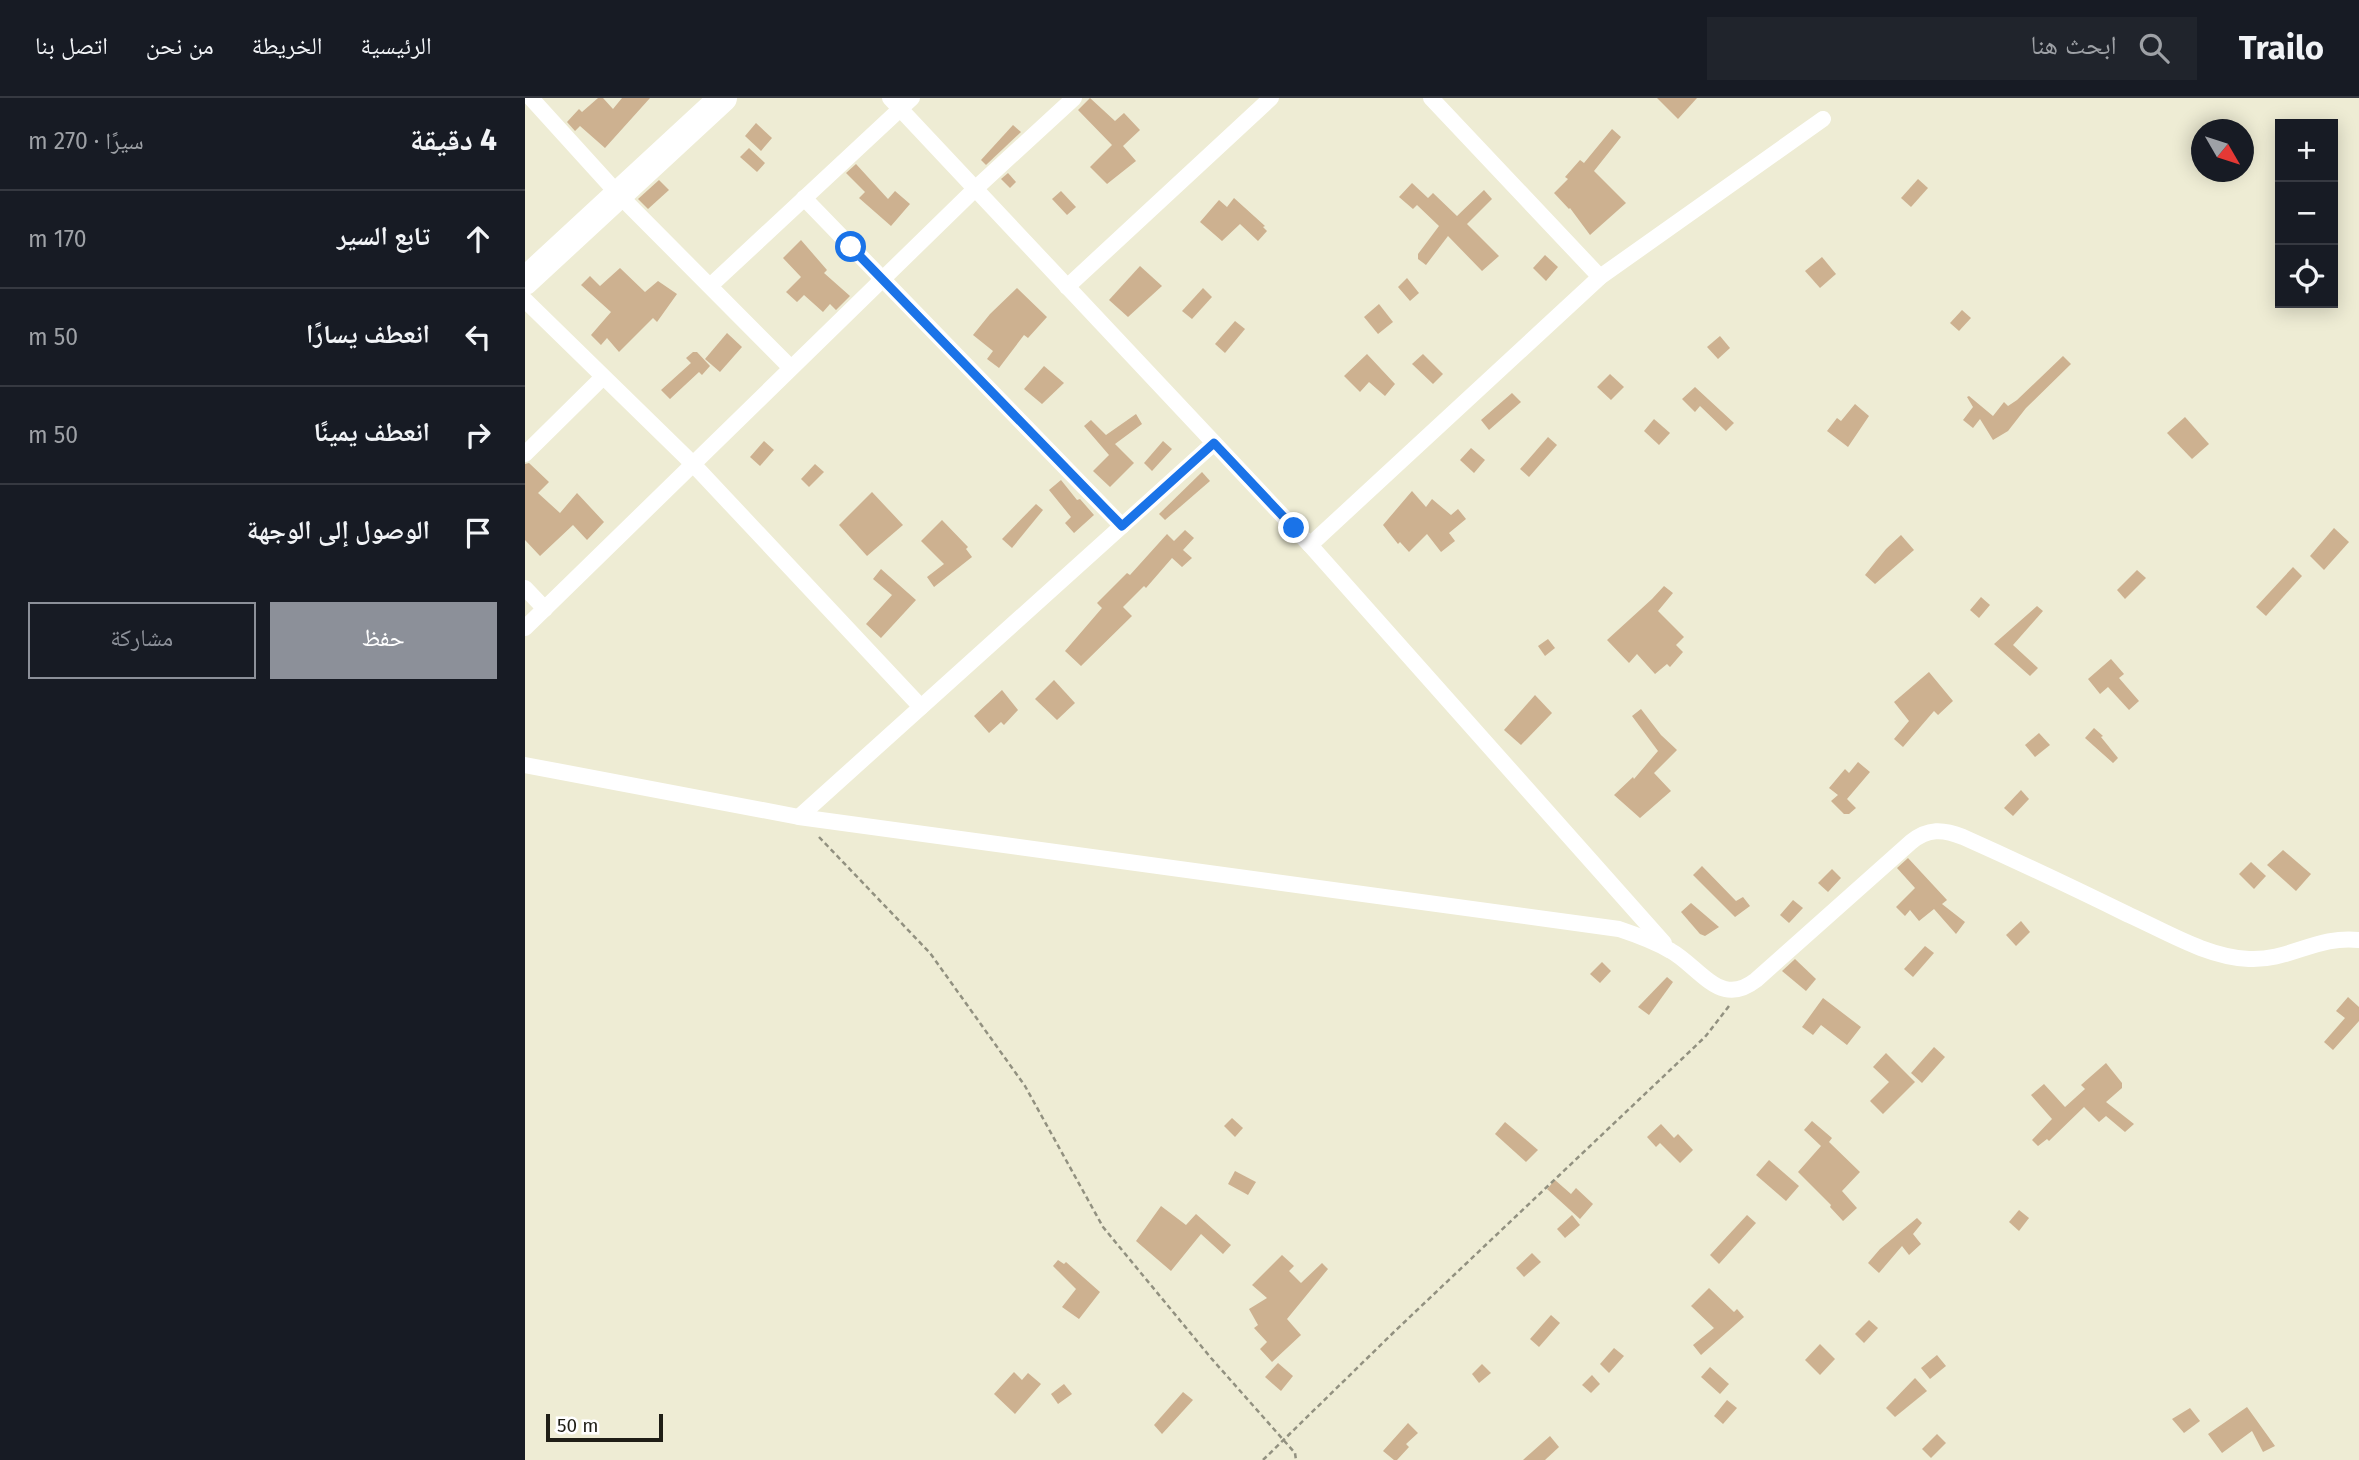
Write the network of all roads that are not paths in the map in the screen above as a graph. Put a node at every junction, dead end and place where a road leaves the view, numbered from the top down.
1 (531, 98) edge
2 (723, 98) edge
3 (1074, 98) edge
4 (1271, 98) edge
5 (1431, 98) edge
6 (901, 102) edge
7 (1823, 119) dead end
8 (975, 189) junction
9 (619, 195) junction
10 (804, 198) junction
11 (1600, 277) junction
12 (883, 279) junction
13 (525, 281) edge
14 (709, 286) junction
15 (1067, 286) junction
16 (525, 300) edge
17 (791, 368) junction
18 (603, 377) junction
19 (1214, 443) junction
20 (525, 454) edge
21 (693, 464) junction
22 (1122, 526) junction
23 (1310, 545) junction
24 (525, 588) edge
25 (545, 609) junction
26 (525, 628) edge
27 (921, 708) junction
28 (525, 765) edge
29 (799, 817) junction
30 (2359, 940) edge
31 (1671, 951) junction

1 - 9 street
2 - 9 highway
3 - 8 street
4 - 15 street
5 - 11 street
6 - 8 street
6 - 10 street
7 - 11 street
8 - 12 street
8 - 15 street
9 - 13 highway
9 - 14 street
10 - 12 street
10 - 14 street
11 - 23 street
12 - 17 street
12 - 22 street
14 - 17 street
15 - 19 street
16 - 18 street
17 - 21 street
18 - 20 street
18 - 21 street
19 - 22 street
19 - 23 street
21 - 25 street
21 - 27 street
22 - 27 street
23 - 31 street
24 - 25 street
25 - 26 street
27 - 29 street
28 - 29 street
29 - 31 street
30 - 31 street

